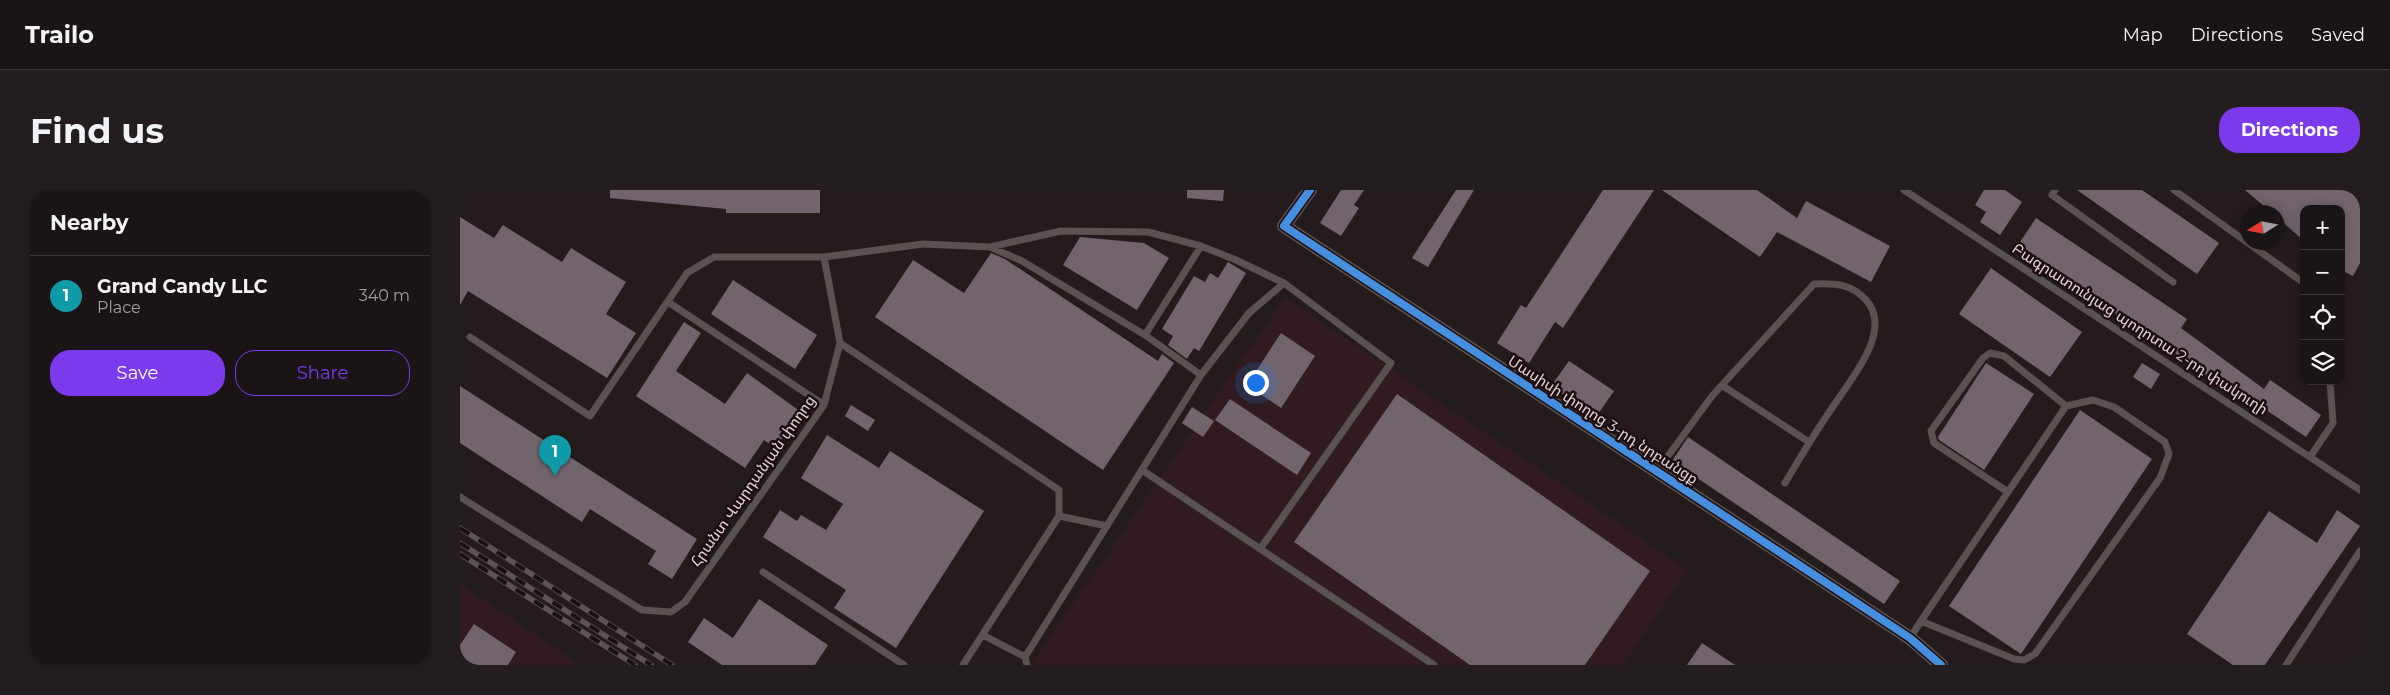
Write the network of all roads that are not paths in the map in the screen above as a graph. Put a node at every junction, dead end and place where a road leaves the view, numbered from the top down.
1 (1310, 190) edge
2 (1904, 190) edge
3 (2056, 190) edge
4 (2174, 190) edge
5 (1201, 246) junction
6 (990, 247) junction
7 (824, 257) junction
8 (2300, 280) edge
9 (2173, 282) dead end
10 (1284, 283) junction
11 (668, 302) junction
12 (1145, 335) junction
13 (470, 337) dead end
14 (840, 343) junction
15 (1201, 375) junction
16 (2330, 385) edge
17 (1722, 386) junction
18 (824, 405) junction
19 (2066, 406) junction
20 (1809, 442) junction
21 (2310, 457) junction
22 (1142, 470) junction
23 (1657, 471) junction
24 (1785, 482) dead end
25 (2360, 490) edge
26 (2008, 492) junction
27 (460, 497) edge
28 (1059, 516) junction
29 (1107, 526) junction
30 (1260, 549) junction
31 (2360, 551) edge
32 (763, 572) dead end
33 (1921, 621) junction
34 (983, 635) junction
35 (1910, 638) junction
36 (1026, 661) edge
37 (904, 665) edge
38 (963, 665) edge
39 (1434, 665) edge
40 (1941, 665) edge
41 (2286, 665) edge

1 - 23 street, Մասիսի փողոց 3-րդ նրբանցք
2 - 21 lane, Բագրատունյաց պողոտա 2-րդ փակուղի
3 - 9 lane
4 - 8 lane
5 - 6 lane
5 - 10 lane
5 - 12 lane
6 - 7 lane
6 - 12 lane
7 - 11 lane
7 - 14 lane, Հրանտ Վարդանյան փողոց
10 - 15 lane
10 - 30 lane
11 - 13 lane
11 - 18 lane
12 - 15 lane
14 - 18 lane, Հրանտ Վարդանյան փողոց
14 - 28 lane
15 - 22 lane
16 - 21 lane
17 - 20 lane
17 - 20 lane
17 - 23 lane
18 - 27 lane, Հրանտ Վարդանյան փողոց
19 - 26 lane
19 - 26 lane
19 - 33 lane
20 - 24 lane
21 - 25 lane, Բագրատունյաց պողոտա 2-րդ փակուղի
22 - 29 lane
22 - 30 lane
23 - 35 street, Մասիսի փողոց 3-րդ նրբանցք
26 - 33 lane
28 - 29 lane
28 - 34 lane
29 - 36 lane
30 - 39 lane
31 - 41 lane
32 - 37 lane
33 - 35 lane
34 - 36 lane
34 - 38 lane
35 - 40 street, Մասիսի փողոց 3-րդ նրբանցք

